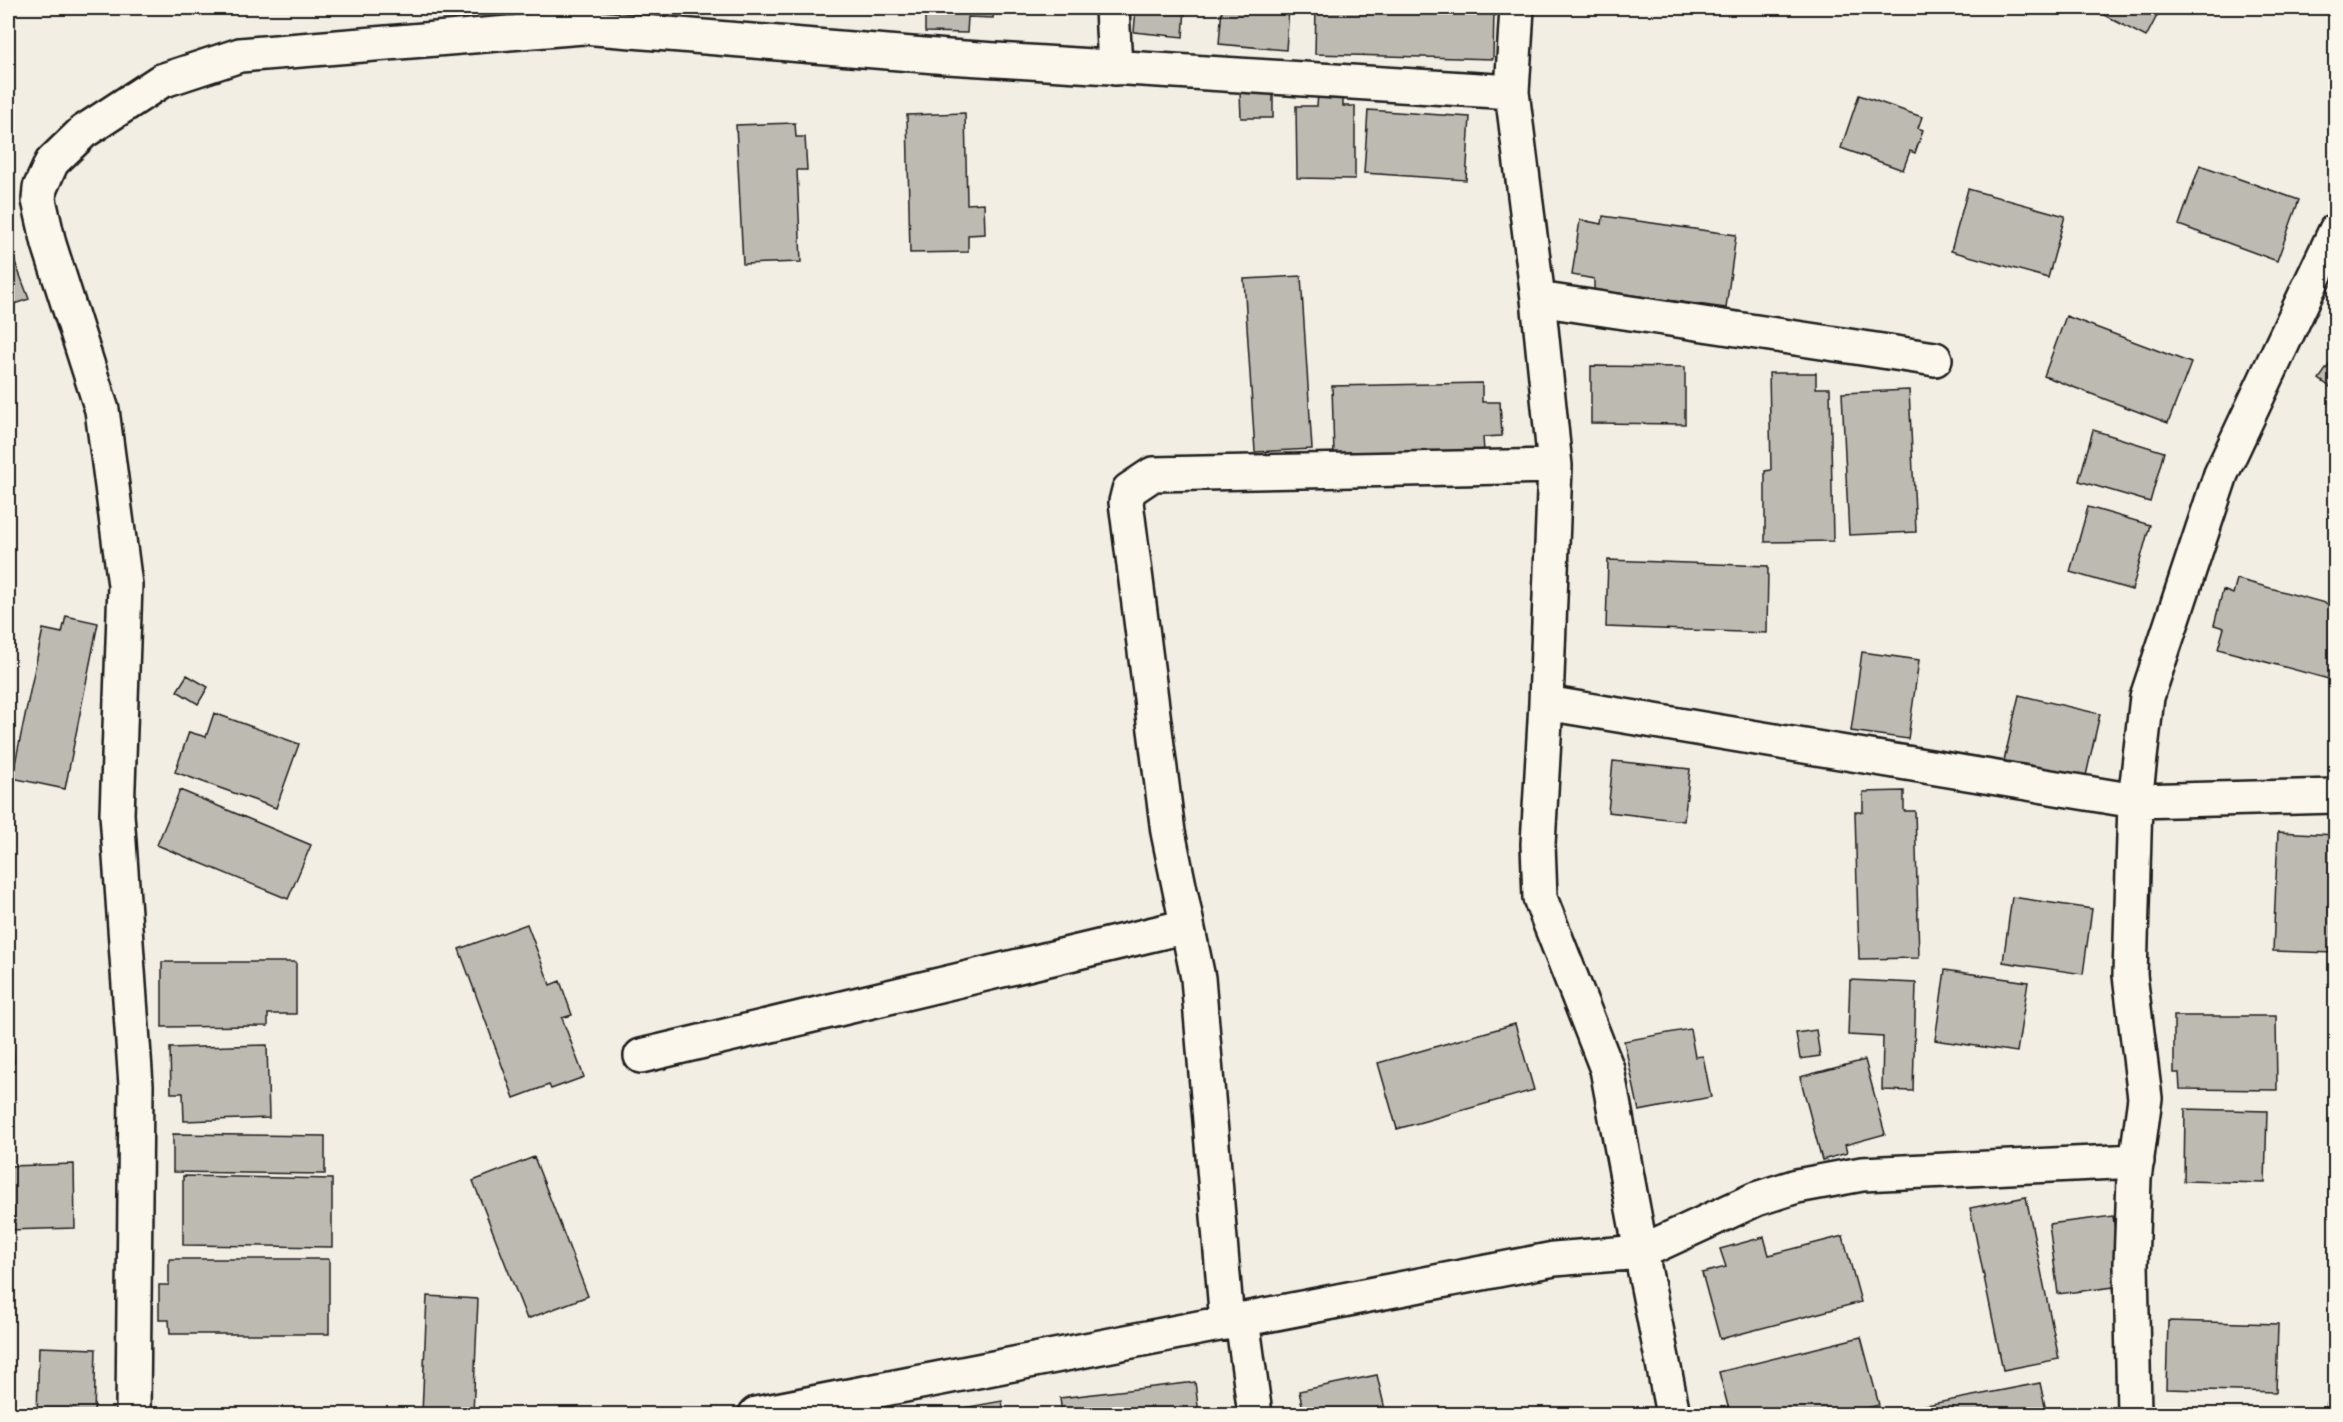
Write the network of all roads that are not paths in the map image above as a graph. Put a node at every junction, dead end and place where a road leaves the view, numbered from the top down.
1 (1112, 8) edge
2 (1516, 8) edge
3 (1115, 68) junction
4 (1512, 92) junction
5 (2336, 230) edge
6 (1538, 299) junction
7 (1935, 359) dead end
8 (1555, 465) junction
9 (1546, 703) junction
10 (2336, 796) edge
11 (2135, 801) junction
12 (1187, 926) junction
13 (641, 1056) dead end
14 (2137, 1161) junction
15 (1641, 1252) junction
16 (1234, 1321) junction
17 (840, 1406) edge
18 (133, 1414) edge
19 (756, 1414) edge
20 (1255, 1414) edge
21 (1673, 1414) edge
22 (2134, 1414) edge

1 - 3 street
2 - 4 street
3 - 4 street
3 - 18 street
4 - 6 street
5 - 11 street
6 - 7 street
6 - 8 street
8 - 9 street
8 - 12 street
9 - 11 street
9 - 15 street
10 - 11 street
11 - 14 street
12 - 13 street
12 - 16 street
14 - 15 street
14 - 22 street
15 - 16 street
15 - 21 street
16 - 17 street
16 - 20 street
17 - 19 street

